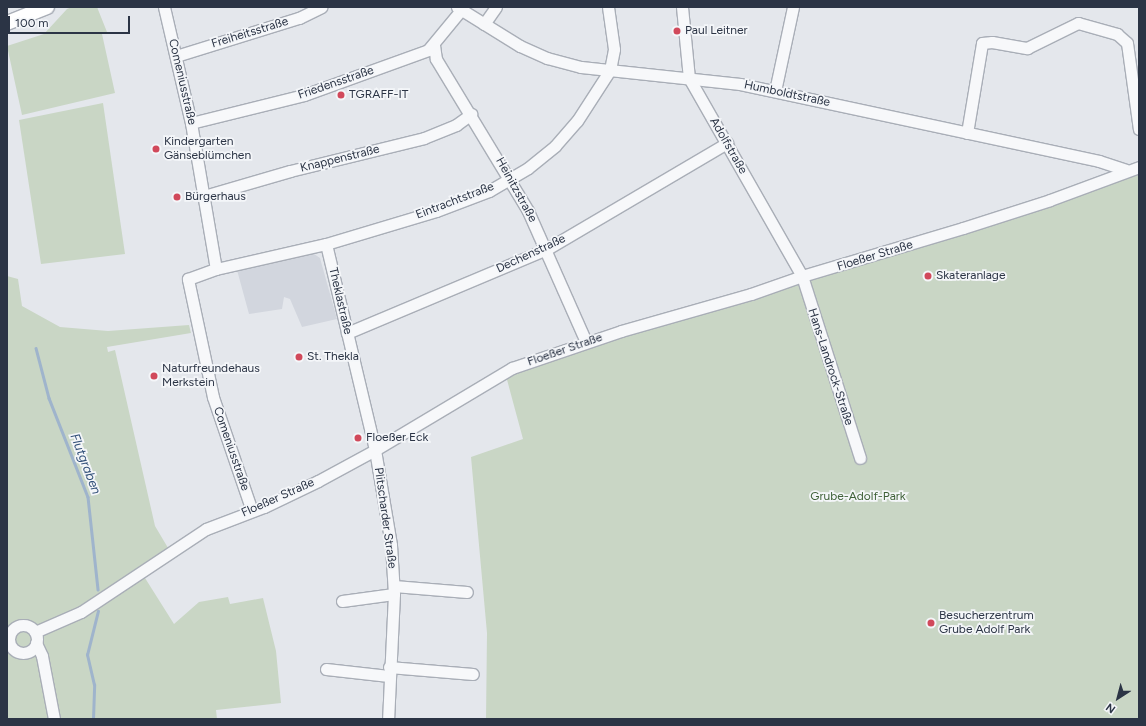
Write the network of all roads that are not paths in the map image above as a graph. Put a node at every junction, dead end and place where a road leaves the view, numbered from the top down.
1 (29, 7) edge
2 (47, 7) edge
3 (164, 7) edge
4 (322, 7) edge
5 (496, 7) edge
6 (608, 7) edge
7 (682, 7) edge
8 (793, 7) edge
9 (459, 9) edge
10 (7, 16) edge
11 (7, 22) edge
12 (484, 24) junction
13 (434, 45) junction
14 (176, 56) junction
15 (610, 70) junction
16 (688, 78) junction
17 (775, 91) junction
18 (471, 114) junction
19 (191, 124) junction
20 (1139, 129) edge
21 (967, 133) junction
22 (726, 143) junction
23 (1139, 167) edge
24 (1126, 170) junction
25 (511, 178) junction
26 (204, 196) junction
27 (326, 244) junction
28 (547, 249) junction
29 (216, 270) junction
30 (802, 276) junction
31 (347, 333) junction
32 (586, 342) junction
33 (375, 450) junction
34 (860, 458) dead end
35 (252, 511) junction
36 (394, 590) junction
37 (467, 592) dead end
38 (342, 601) dead end
39 (35, 632) junction
40 (36, 643) junction
41 (326, 669) dead end
42 (389, 671) junction
43 (473, 674) dead end
44 (54, 719) edge
45 (388, 719) edge

1 - 10 main road
2 - 11 main road
3 - 14 street, Comeniusstraße
4 - 14 street, Freiheitsstraße
5 - 12 street
6 - 15 street, Eintrachtstraße
7 - 16 street, Adolfstraße
8 - 17 street
9 - 12 street, Humboldtstraße
9 - 13 street, Friedensstraße
12 - 15 street, Humboldtstraße
13 - 18 street, Heinitzstraße
13 - 19 street, Friedensstraße
14 - 19 street, Comeniusstraße
15 - 16 street, Humboldtstraße
15 - 25 street, Eintrachtstraße
16 - 17 street, Humboldtstraße
16 - 22 street, Adolfstraße
17 - 21 street, Humboldtstraße
18 - 25 street, Heinitzstraße
18 - 26 street, Knappenstraße
19 - 26 street, Comeniusstraße
20 - 21 street
21 - 24 street, Humboldtstraße
22 - 28 street, Dechenstraße
22 - 30 street, Adolfstraße
23 - 24 street, Floeßer Straße
24 - 30 street, Floeßer Straße
25 - 27 street, Eintrachtstraße
25 - 28 street, Heinitzstraße
26 - 29 street, Comeniusstraße
27 - 29 street, Eintrachtstraße
27 - 31 street, Theklastraße
28 - 31 street, Dechenstraße
28 - 32 street, Heinitzstraße
29 - 35 street, Comeniusstraße
30 - 32 street, Floeßer Straße
30 - 34 street, Hans-Landrock-Straße
31 - 33 street, Theklastraße
32 - 33 street, Floeßer Straße
33 - 35 street, Floeßer Straße
33 - 36 street, Plitscharder Straße
35 - 39 street, Floeßer Straße
36 - 37 street, Plitscharder Straße
36 - 38 street, Plitscharder Straße
36 - 42 street, Plitscharder Straße
39 - 40 street
39 - 40 street
40 - 44 street
41 - 42 street
42 - 43 street
42 - 45 street, Plitscharder Straße

